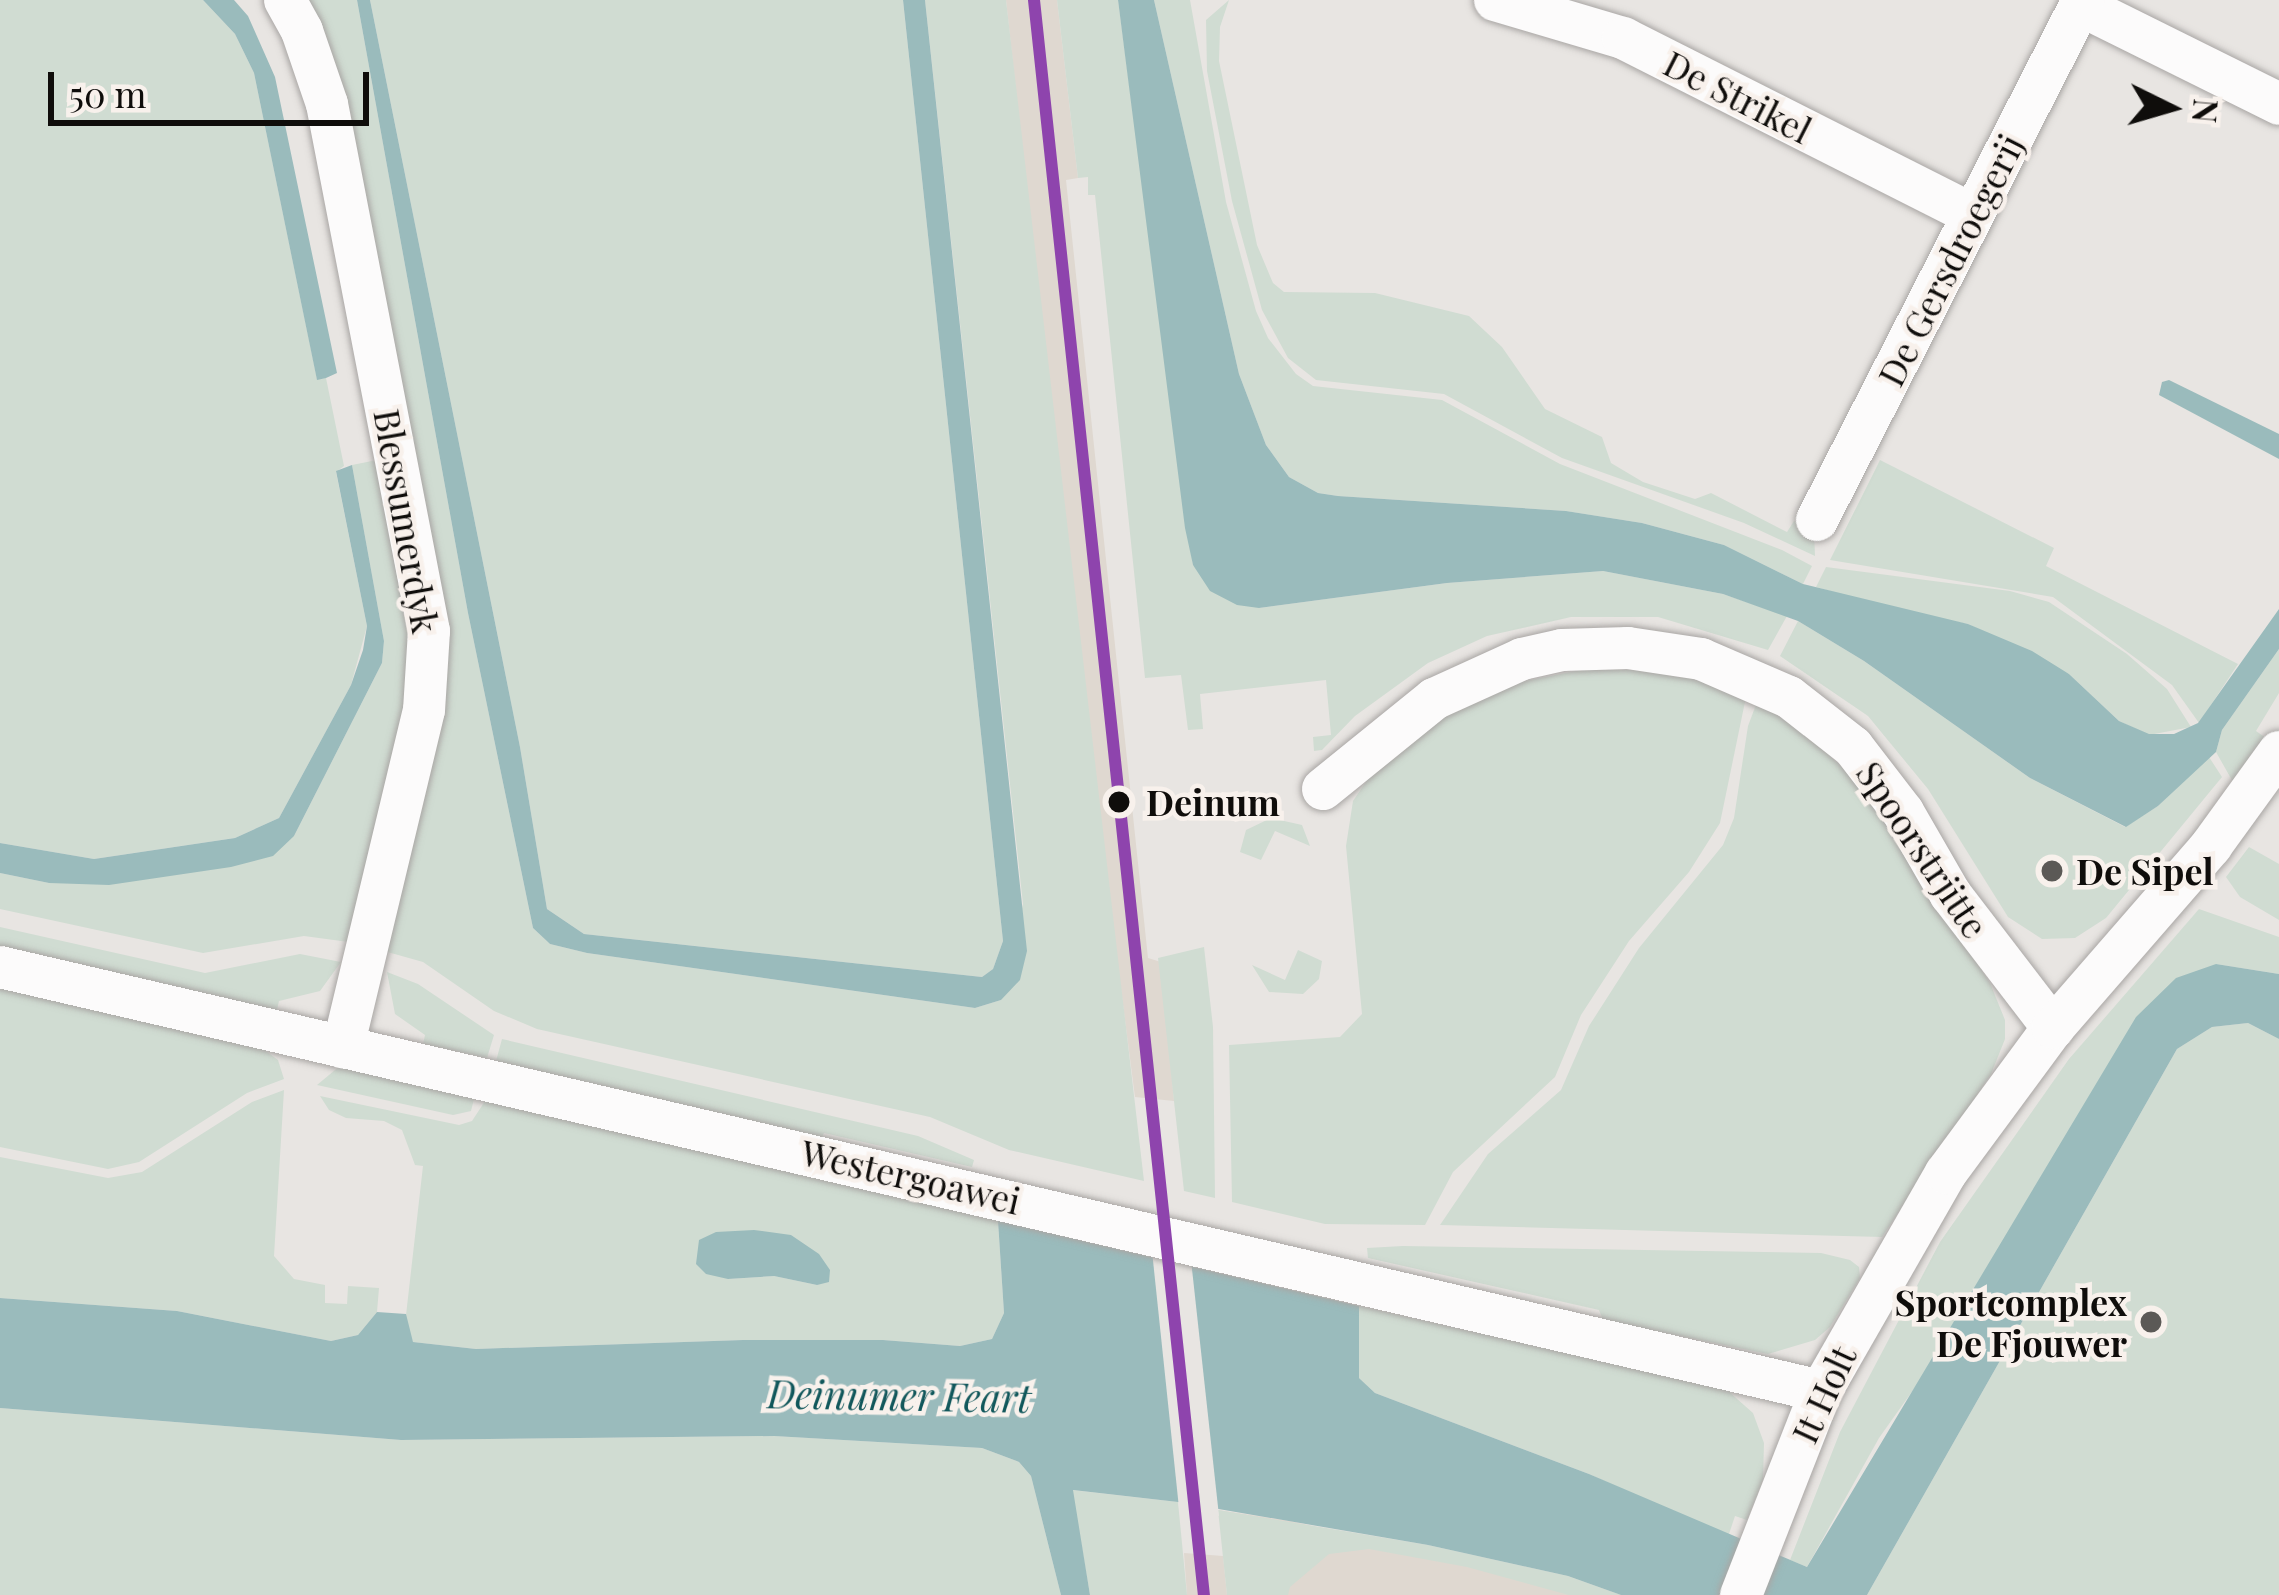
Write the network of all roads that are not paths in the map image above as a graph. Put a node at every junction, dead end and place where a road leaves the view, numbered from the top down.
1 (285, 0) edge
2 (1496, 0) edge
3 (2081, 2) edge
4 (2279, 104) edge
5 (1972, 214) junction
6 (1817, 520) dead end
7 (2279, 752) edge
8 (1323, 789) dead end
9 (0, 967) edge
10 (2053, 1028) junction
11 (343, 1046) junction
12 (1821, 1391) junction
13 (1742, 1595) edge

1 - 11 street, Blessumerdyk
2 - 5 street, De Strikel
3 - 4 street
3 - 5 street, De Gersdroegerij
5 - 6 street, De Gersdroegerij
7 - 10 street
8 - 10 street, Spoorstrjitte
9 - 11 street, Westergoawei
10 - 12 street, It Holt
11 - 12 street, Westergoawei
12 - 13 street, It Holt

